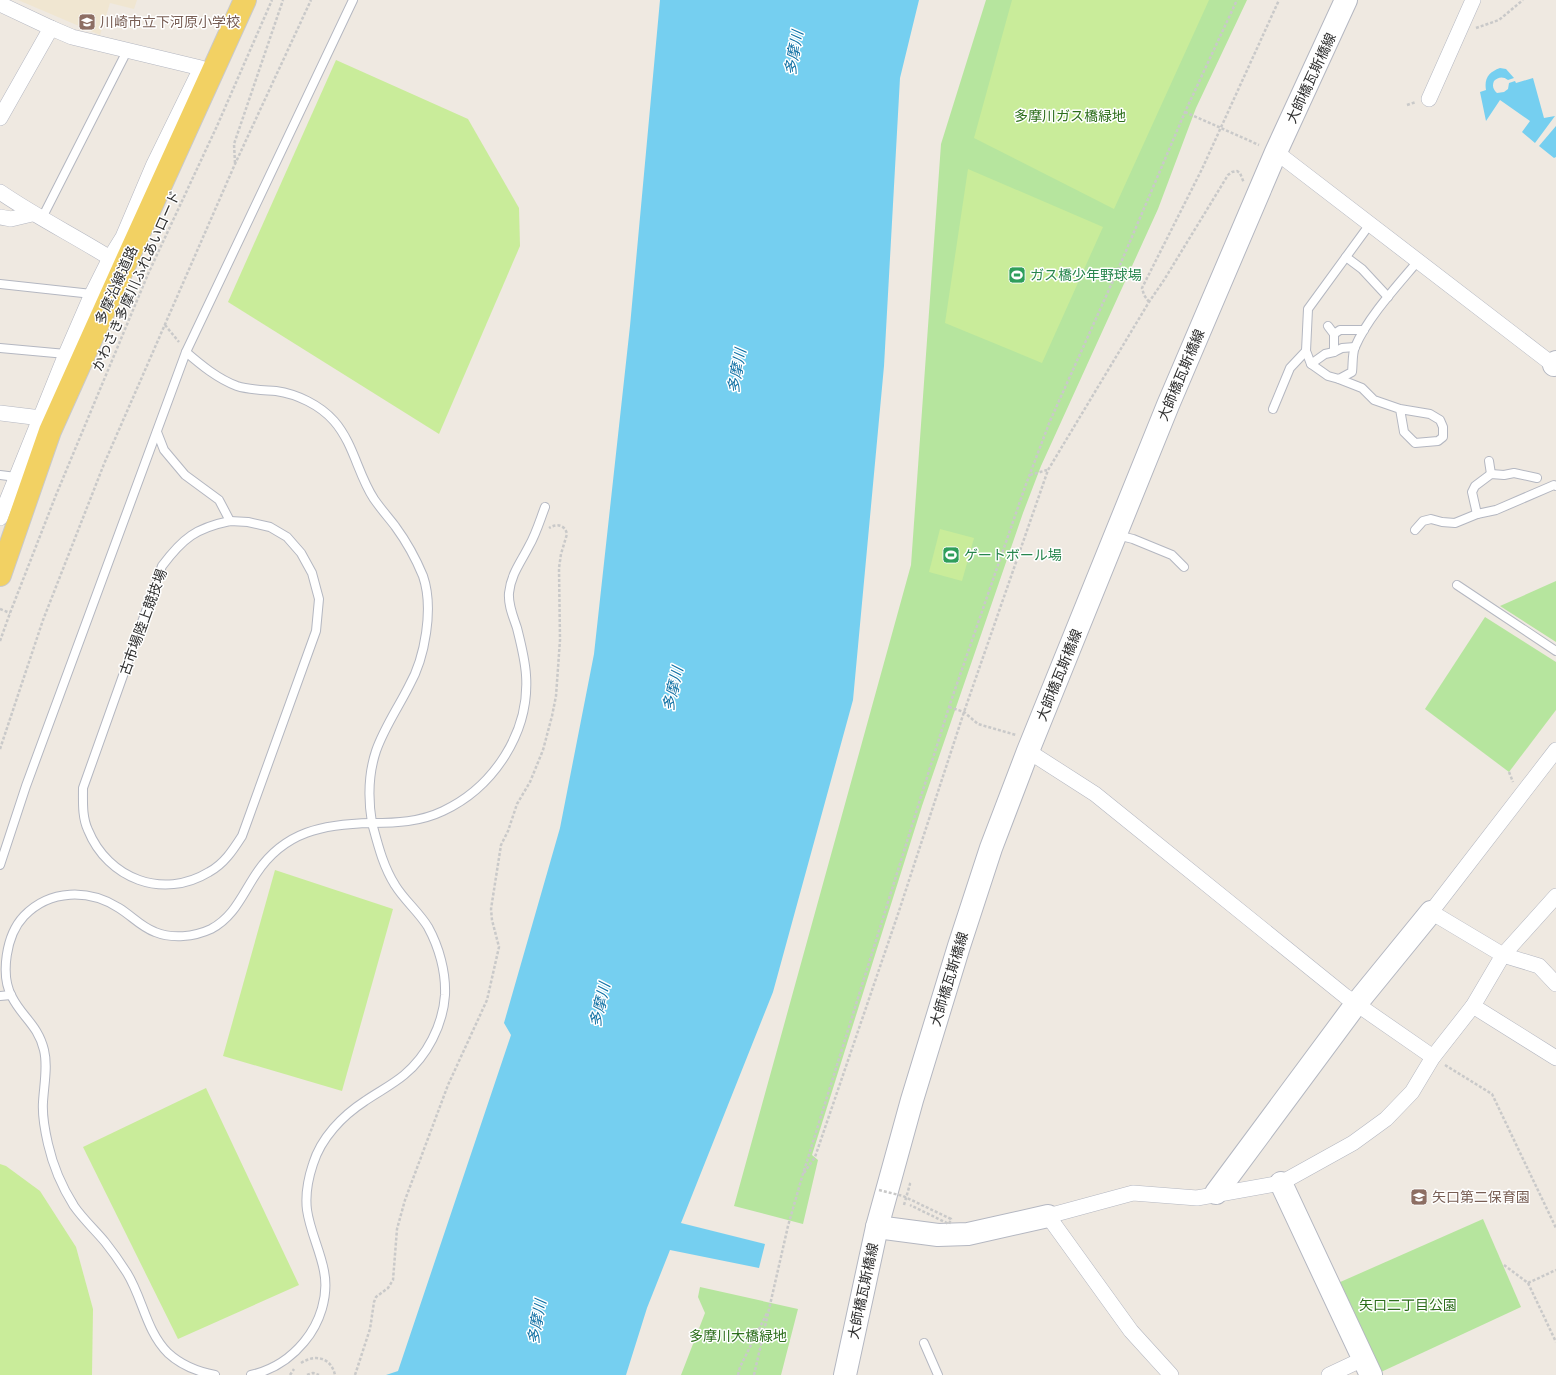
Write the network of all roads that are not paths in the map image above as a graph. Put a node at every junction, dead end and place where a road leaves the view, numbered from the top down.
1 (245, 0) edge
2 (353, 0) edge
3 (1346, 0) edge
4 (1473, 0) edge
5 (0, 4) edge
6 (51, 28) junction
7 (127, 51) junction
8 (1429, 99) dead end
9 (0, 118) edge
10 (1269, 149) junction
11 (0, 192) edge
12 (37, 216) junction
13 (0, 217) edge
14 (1370, 224) junction
15 (1346, 257) junction
16 (110, 258) junction
17 (1418, 261) junction
18 (0, 284) edge
19 (92, 294) junction
20 (1388, 297) junction
21 (1328, 326) dead end
22 (1364, 330) junction
23 (1334, 334) junction
24 (1355, 347) junction
25 (0, 348) edge
26 (1306, 351) junction
27 (186, 352) junction
28 (1334, 352) junction
29 (66, 354) junction
30 (1311, 364) junction
31 (1555, 364) edge
32 (1339, 379) junction
33 (1272, 408) dead end
34 (1400, 409) junction
35 (0, 413) edge
36 (41, 418) junction
37 (157, 432) junction
38 (1489, 461) dead end
39 (1491, 474) junction
40 (0, 475) edge
41 (16, 477) junction
42 (1537, 478) dead end
43 (1556, 486) edge
44 (545, 507) dead end
45 (1477, 514) junction
46 (0, 518) edge
47 (230, 521) junction
48 (1415, 530) dead end
49 (1116, 535) junction
50 (1184, 567) dead end
51 (0, 575) edge
52 (1457, 586) dead end
53 (1556, 651) edge
54 (1023, 744) junction
55 (1556, 750) edge
56 (372, 823) junction
57 (0, 865) edge
58 (1556, 896) edge
59 (1430, 912) junction
60 (1503, 955) junction
61 (1556, 984) edge
62 (11, 995) junction
63 (0, 996) edge
64 (1356, 1004) junction
65 (1473, 1006) junction
66 (1433, 1057) junction
67 (1556, 1058) edge
68 (1281, 1183) junction
69 (1216, 1193) junction
70 (1048, 1216) junction
71 (877, 1227) junction
72 (924, 1343) dead end
73 (1367, 1367) edge
74 (215, 1375) edge
75 (252, 1375) edge
76 (845, 1375) edge
77 (938, 1375) edge
78 (1171, 1375) edge
79 (1329, 1375) edge

1 - 51 main road, 多摩沿線道路
2 - 27 lane
3 - 10 street, 大師橋瓦斯橋線
4 - 8 street
5 - 6 street
6 - 7 street
6 - 9 street
7 - 12 lane
7 - 16 street
10 - 14 street
10 - 49 street, 大師橋瓦斯橋線
11 - 12 street
12 - 13 street
12 - 16 street
14 - 15 lane
14 - 17 street
15 - 20 lane
15 - 26 lane
16 - 19 street
17 - 20 lane
17 - 31 street
18 - 19 lane
19 - 29 street
20 - 22 lane
21 - 23 lane
22 - 23 lane
22 - 24 lane
23 - 28 lane
24 - 28 lane
24 - 32 lane
25 - 29 lane
26 - 30 lane
26 - 33 lane
27 - 37 lane
27 - 56 lane
28 - 30 lane
29 - 36 street
30 - 32 lane
32 - 34 lane
34 - 34 lane
35 - 36 street
36 - 41 street
37 - 47 lane
37 - 57 lane
38 - 39 lane
39 - 42 lane
39 - 45 lane
40 - 41 lane
41 - 46 street
43 - 45 lane
44 - 56 lane
45 - 48 lane
47 - 47 lane, 古市場陸上競技場
49 - 50 lane
49 - 54 street, 大師橋瓦斯橋線
52 - 53 lane
54 - 64 street
54 - 71 street, 大師橋瓦斯橋線
55 - 59 street
56 - 62 lane
56 - 75 lane
58 - 60 street
59 - 60 street
59 - 64 street
60 - 61 street
60 - 65 street
62 - 63 lane
62 - 74 lane
64 - 66 street
64 - 69 street
65 - 66 street
65 - 67 street
66 - 68 street
68 - 69 street
68 - 73 street
69 - 70 street
70 - 71 street
70 - 78 street
71 - 76 street, 大師橋瓦斯橋線
72 - 77 lane
73 - 79 street

